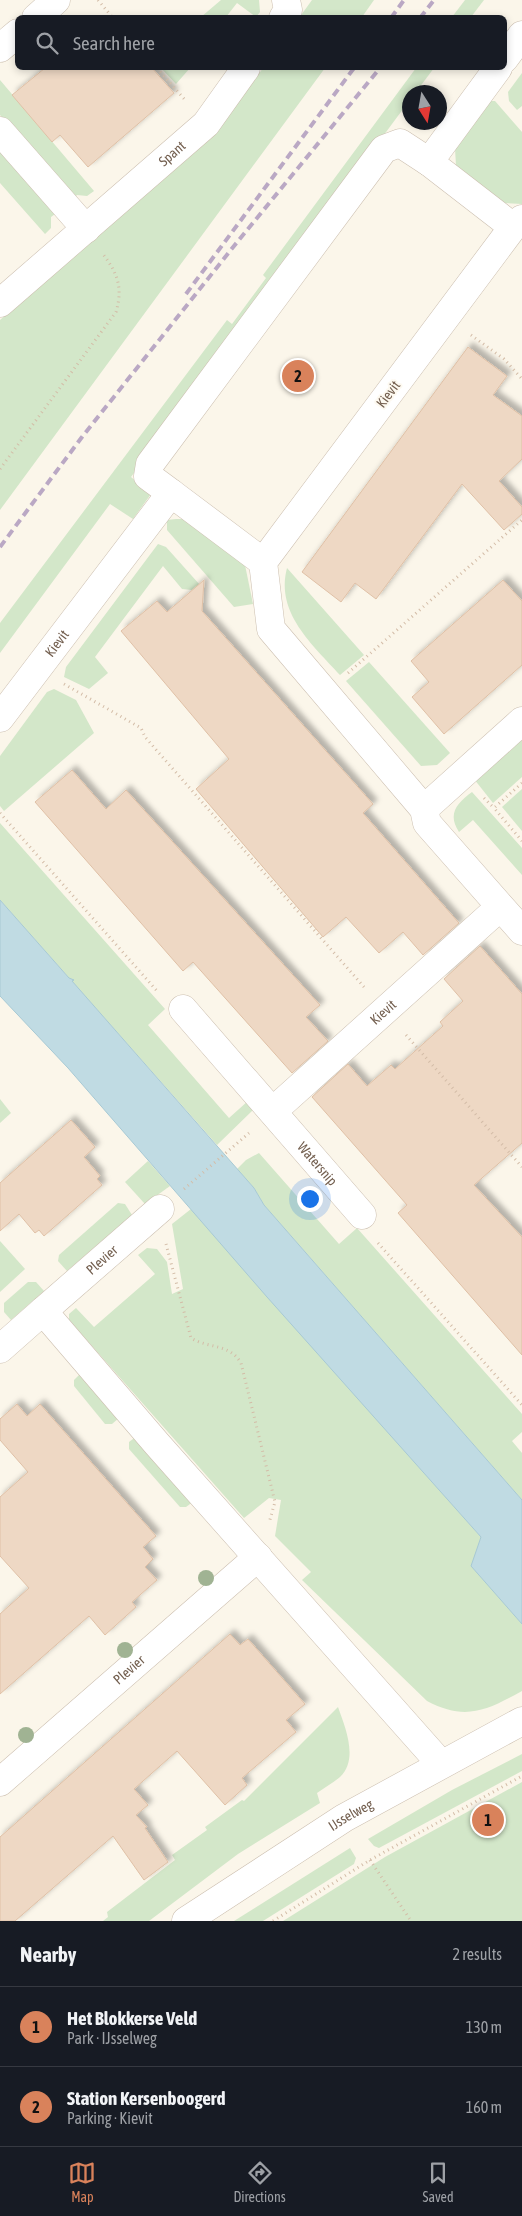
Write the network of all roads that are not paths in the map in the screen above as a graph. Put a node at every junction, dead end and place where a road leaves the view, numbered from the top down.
1 (56, 0) edge
2 (286, 0) edge
3 (39, 15) edge
4 (285, 15) edge
5 (522, 35) edge
6 (15, 36) edge
7 (0, 48) edge
8 (507, 55) edge
9 (245, 70) edge
10 (497, 70) edge
11 (0, 131) edge
12 (429, 162) junction
13 (517, 223) edge
14 (86, 229) junction
15 (0, 303) edge
16 (171, 493) junction
17 (263, 562) junction
18 (0, 718) edge
19 (522, 721) edge
20 (424, 809) junction
21 (500, 907) junction
22 (522, 932) edge
23 (183, 1009) road end
24 (273, 1111) junction
25 (163, 1207) road end
26 (362, 1216) road end
27 (43, 1311) junction
28 (4, 1337) edge
29 (258, 1557) junction
30 (522, 1722) edge
31 (441, 1764) junction
32 (0, 1782) edge
33 (186, 1921) edge

1 - 3 street
2 - 4 street
5 - 8 street
6 - 7 street
9 - 14 street, Spant
10 - 12 street
11 - 14 street
12 - 13 street, Kievit
12 - 16 street, Kievit
13 - 17 street, Kievit
14 - 15 street, Spant
16 - 17 street
16 - 18 street, Kievit
17 - 20 street
19 - 20 street
20 - 21 street
21 - 22 street
21 - 24 street, Kievit
23 - 24 street
24 - 26 street, Watersnip
25 - 27 street, Plevier
27 - 28 street, Plevier
27 - 29 street
29 - 31 street
29 - 32 street, Plevier
30 - 31 street, IJsselweg
31 - 33 street, IJsselweg

